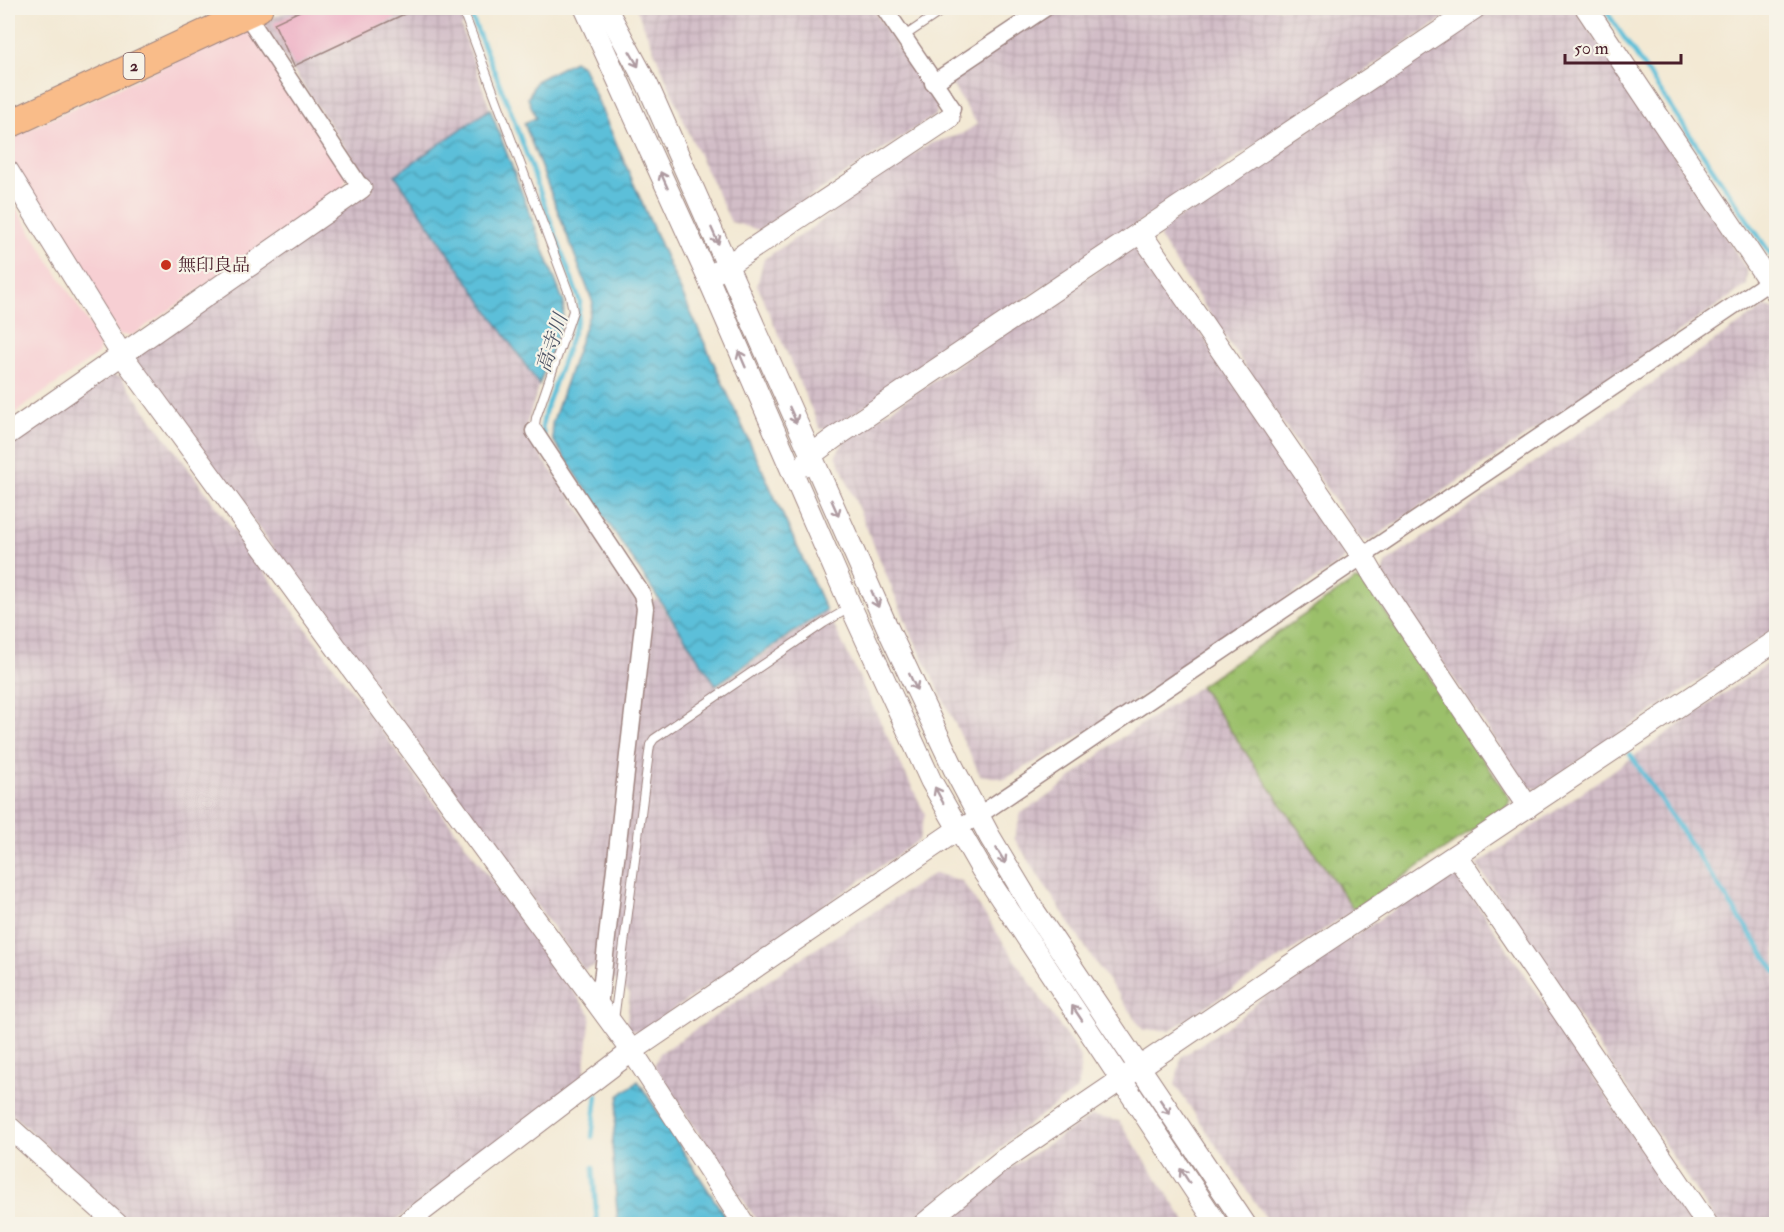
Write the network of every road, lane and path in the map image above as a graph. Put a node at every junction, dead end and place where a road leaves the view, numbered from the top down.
1 (462, 8) edge
2 (585, 8) edge
3 (606, 8) edge
4 (884, 8) edge
5 (946, 8) edge
6 (1045, 8) edge
7 (1475, 8) edge
8 (1586, 8) edge
9 (253, 11) edge
10 (903, 37) junction
11 (933, 82) junction
12 (950, 118) joint
13 (8, 124) edge
14 (8, 171) edge
15 (361, 188) joint
16 (1140, 232) junction
17 (728, 266) junction
18 (708, 278) junction
19 (1773, 286) edge
20 (122, 355) junction
21 (534, 431) joint
22 (774, 432) junction
23 (8, 434) edge
24 (811, 454) junction
25 (802, 493) junction
26 (1363, 557) junction
27 (851, 607) junction
28 (1776, 641) edge
29 (1528, 807) junction
30 (978, 815) junction
31 (957, 830) junction
32 (1456, 855) junction
33 (599, 1007) junction
34 (613, 1025) junction
35 (632, 1051) junction
36 (1140, 1069) junction
37 (1122, 1081) junction
38 (8, 1126) edge
39 (117, 1224) edge
40 (405, 1224) edge
41 (744, 1224) edge
42 (924, 1224) edge
43 (1217, 1224) edge
44 (1245, 1224) edge
45 (1707, 1224) edge

1 - 21 lane
18 -> 2 street
3 -> 17 street
4 - 10 street
5 - 10 lane
6 - 11 street
7 - 16 street
8 - 19 street
9 - 13 main road, 2
9 - 15 street
10 - 11 street
11 - 12 street
12 - 17 street
14 - 20 street
15 - 20 street
16 - 24 street
16 - 26 street
17 - 18 street
17 -> 24 street
22 -> 18 street
19 - 26 street
20 - 23 street
20 - 33 street
21 - 33 street
22 - 24 street
22 - 25 street
24 - 25 street
24 -> 30 street
25 - 27 street
26 - 29 street
26 - 30 street
31 -> 27 street
27 - 34 lane
28 - 29 street
29 - 32 street
30 - 31 street
30 -> 36 street
31 - 35 street
37 -> 31 street
32 - 36 street
32 - 45 street
33 - 34 street
34 - 35 street
35 - 40 street
35 - 41 street
36 - 37 street
36 -> 44 street
37 - 42 street
43 -> 37 street
38 - 39 street

